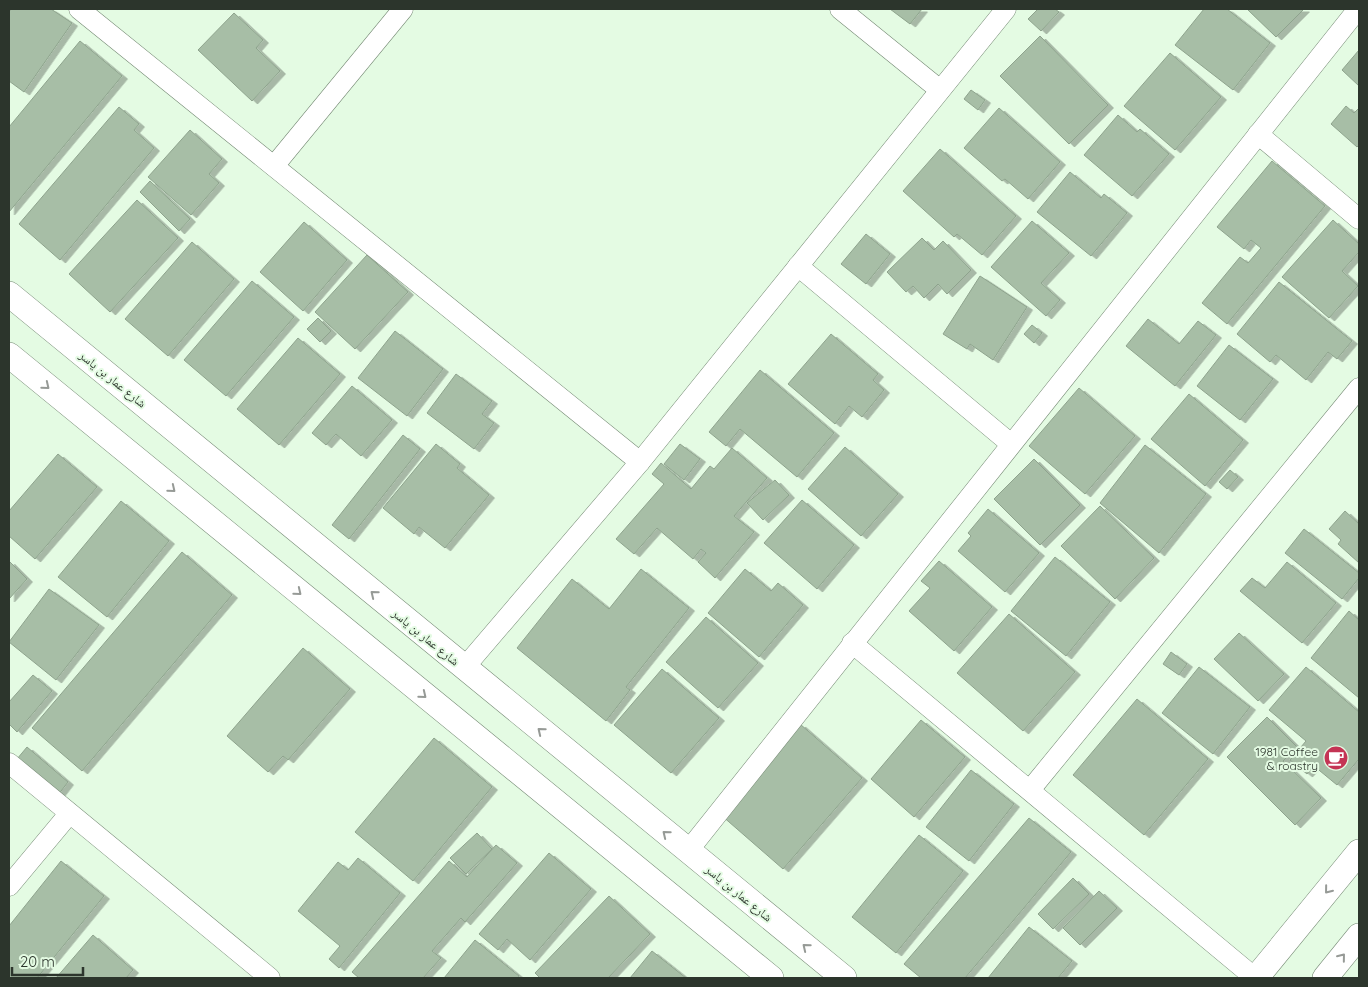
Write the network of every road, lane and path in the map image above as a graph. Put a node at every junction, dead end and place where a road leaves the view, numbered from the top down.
1 (403, 9) edge
2 (840, 9) edge
3 (1006, 9) edge
4 (1358, 9) edge
5 (83, 10) edge
6 (940, 90) junction
7 (1258, 134) junction
8 (274, 166) junction
9 (1359, 219) edge
10 (798, 266) junction
11 (9, 294) edge
12 (9, 355) edge
13 (1359, 388) edge
14 (1011, 444) junction
15 (640, 462) junction
16 (852, 643) junction
17 (464, 668) junction
18 (9, 764) edge
19 (1030, 790) junction
20 (69, 814) junction
21 (688, 851) junction
22 (1359, 852) edge
23 (9, 886) edge
24 (1359, 936) edge
25 (270, 978) edge
26 (771, 978) edge
27 (844, 978) edge
28 (1256, 978) edge
29 (1325, 978) edge

1 - 8 street
2 - 6 street
3 - 6 street
4 - 7 street
5 - 8 street
6 - 10 street
7 - 9 street
7 - 14 street
8 - 15 street
10 - 14 street
10 - 15 street
17 -> 11 street, شارع عمار بن ياسر
12 -> 26 street
13 - 19 street
14 - 16 street
15 - 17 street
16 - 19 street
16 - 21 street
21 -> 17 street, شارع عمار بن ياسر
18 - 20 street
19 - 28 street
20 - 23 street
20 - 25 street
27 -> 21 street, شارع عمار بن ياسر
22 -> 28 street
29 -> 24 street

